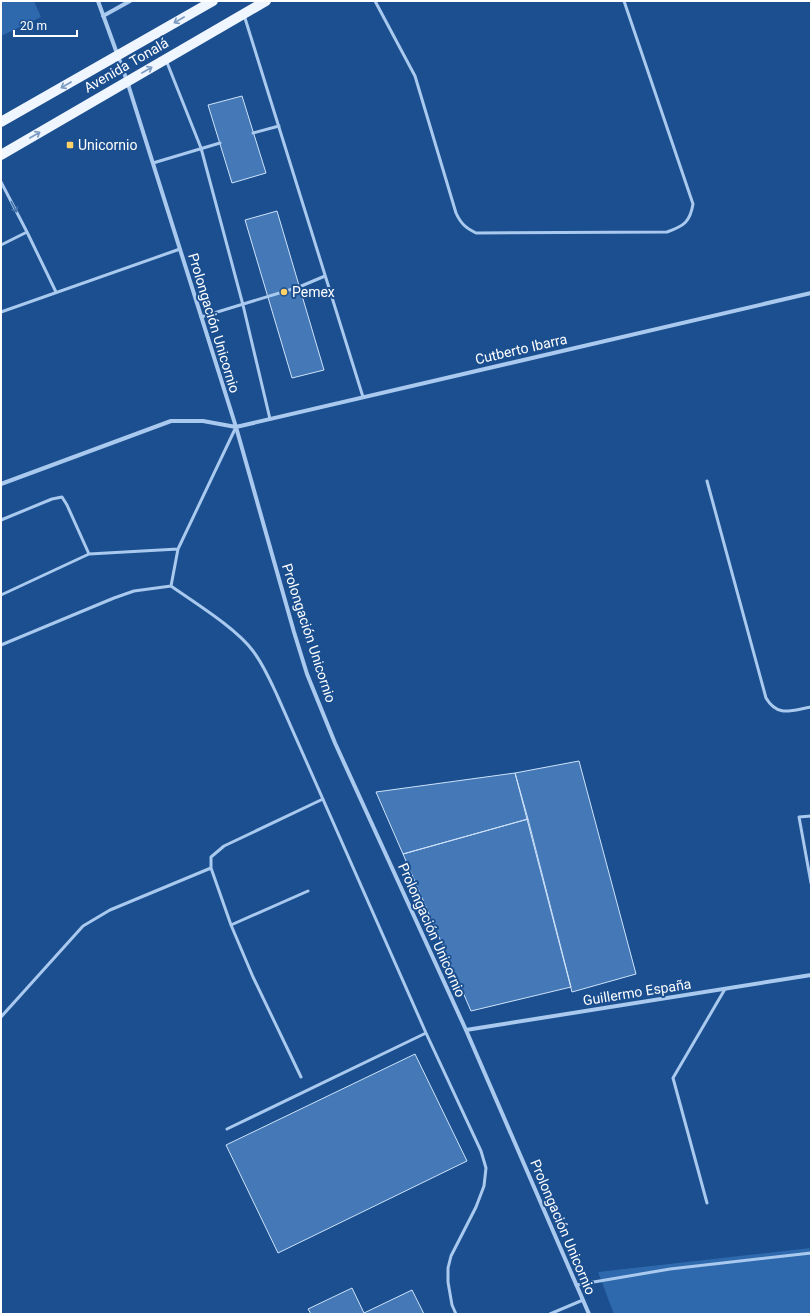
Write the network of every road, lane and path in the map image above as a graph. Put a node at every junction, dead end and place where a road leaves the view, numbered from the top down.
1 (98, 1) edge
2 (130, 1) edge
3 (213, 1) edge
4 (266, 1) edge
5 (375, 1) edge
6 (624, 1) edge
7 (244, 14) junction
8 (103, 16) junction
9 (117, 56) junction
10 (165, 58) junction
11 (127, 81) junction
12 (1, 122) edge
13 (279, 126) junction
14 (253, 133) dead end
15 (220, 143) dead end
16 (201, 148) junction
17 (1, 155) edge
18 (153, 163) junction
19 (1, 182) edge
20 (28, 232) junction
21 (1, 244) edge
22 (180, 249) junction
23 (325, 276) junction
24 (56, 292) junction
25 (811, 293) edge
26 (243, 305) junction
27 (1, 312) edge
28 (201, 317) junction
29 (363, 397) junction
30 (270, 419) junction
31 (236, 427) junction
32 (707, 481) dead end
33 (1, 484) edge
34 (1, 520) edge
35 (178, 549) junction
36 (89, 554) junction
37 (170, 586) junction
38 (1, 595) edge
39 (1, 645) edge
40 (811, 706) edge
41 (323, 799) junction
42 (811, 816) edge
43 (211, 868) junction
44 (811, 883) edge
45 (308, 891) dead end
46 (231, 926) junction
47 (811, 975) edge
48 (725, 989) junction
49 (1, 1017) edge
50 (466, 1030) junction
51 (426, 1033) junction
52 (301, 1077) dead end
53 (227, 1129) dead end
54 (707, 1203) dead end
55 (811, 1253) edge
56 (576, 1285) junction
57 (583, 1300) junction
58 (456, 1314) edge
59 (550, 1314) edge
60 (589, 1314) edge

1 - 8 street, Prolongación Unicornio
2 - 8 street
3 -> 9 main road, Avenida Tonalá
4 - 7 main road, Avenida Tonalá
5 - 6 lane
7 - 10 main road, Avenida Tonalá
7 - 13 lane
8 - 9 street, Prolongación Unicornio
9 - 11 street, Prolongación Unicornio
9 -> 12 main road, Avenida Tonalá
11 -> 10 main road, Avenida Tonalá
10 - 16 lane
17 -> 11 main road, Avenida Tonalá
11 - 18 street, Prolongación Unicornio
13 - 14 lane
13 - 23 lane
15 - 16 lane
16 - 18 lane
16 - 26 lane
18 - 22 street, Prolongación Unicornio
19 -> 20 lane
20 - 21 lane
20 - 24 lane
22 - 24 lane
22 - 28 street, Prolongación Unicornio
23 - 26 lane
23 - 29 lane
24 - 27 lane
25 - 29 street, Cutberto Ibarra
26 - 28 lane
26 - 30 lane
28 - 31 street, Prolongación Unicornio
29 - 30 street, Cutberto Ibarra
30 - 31 street, Cutberto Ibarra
31 - 33 street
31 - 35 lane
31 - 50 street, Prolongación Unicornio
32 - 40 lane
34 - 36 lane
35 - 36 lane
35 - 37 lane
36 - 38 lane
37 - 39 lane
37 - 41 lane
41 - 43 lane
41 - 51 lane
42 - 44 lane
43 - 46 lane
43 - 49 lane
45 - 46 lane
46 - 52 lane
47 - 48 street, Guillermo España
48 - 50 street, Guillermo España
48 - 54 lane
50 - 56 street, Prolongación Unicornio
51 - 53 lane
51 - 58 lane
55 - 56 lane
56 - 57 street, Prolongación Unicornio
57 - 59 lane
57 - 60 street, Prolongación Unicornio

